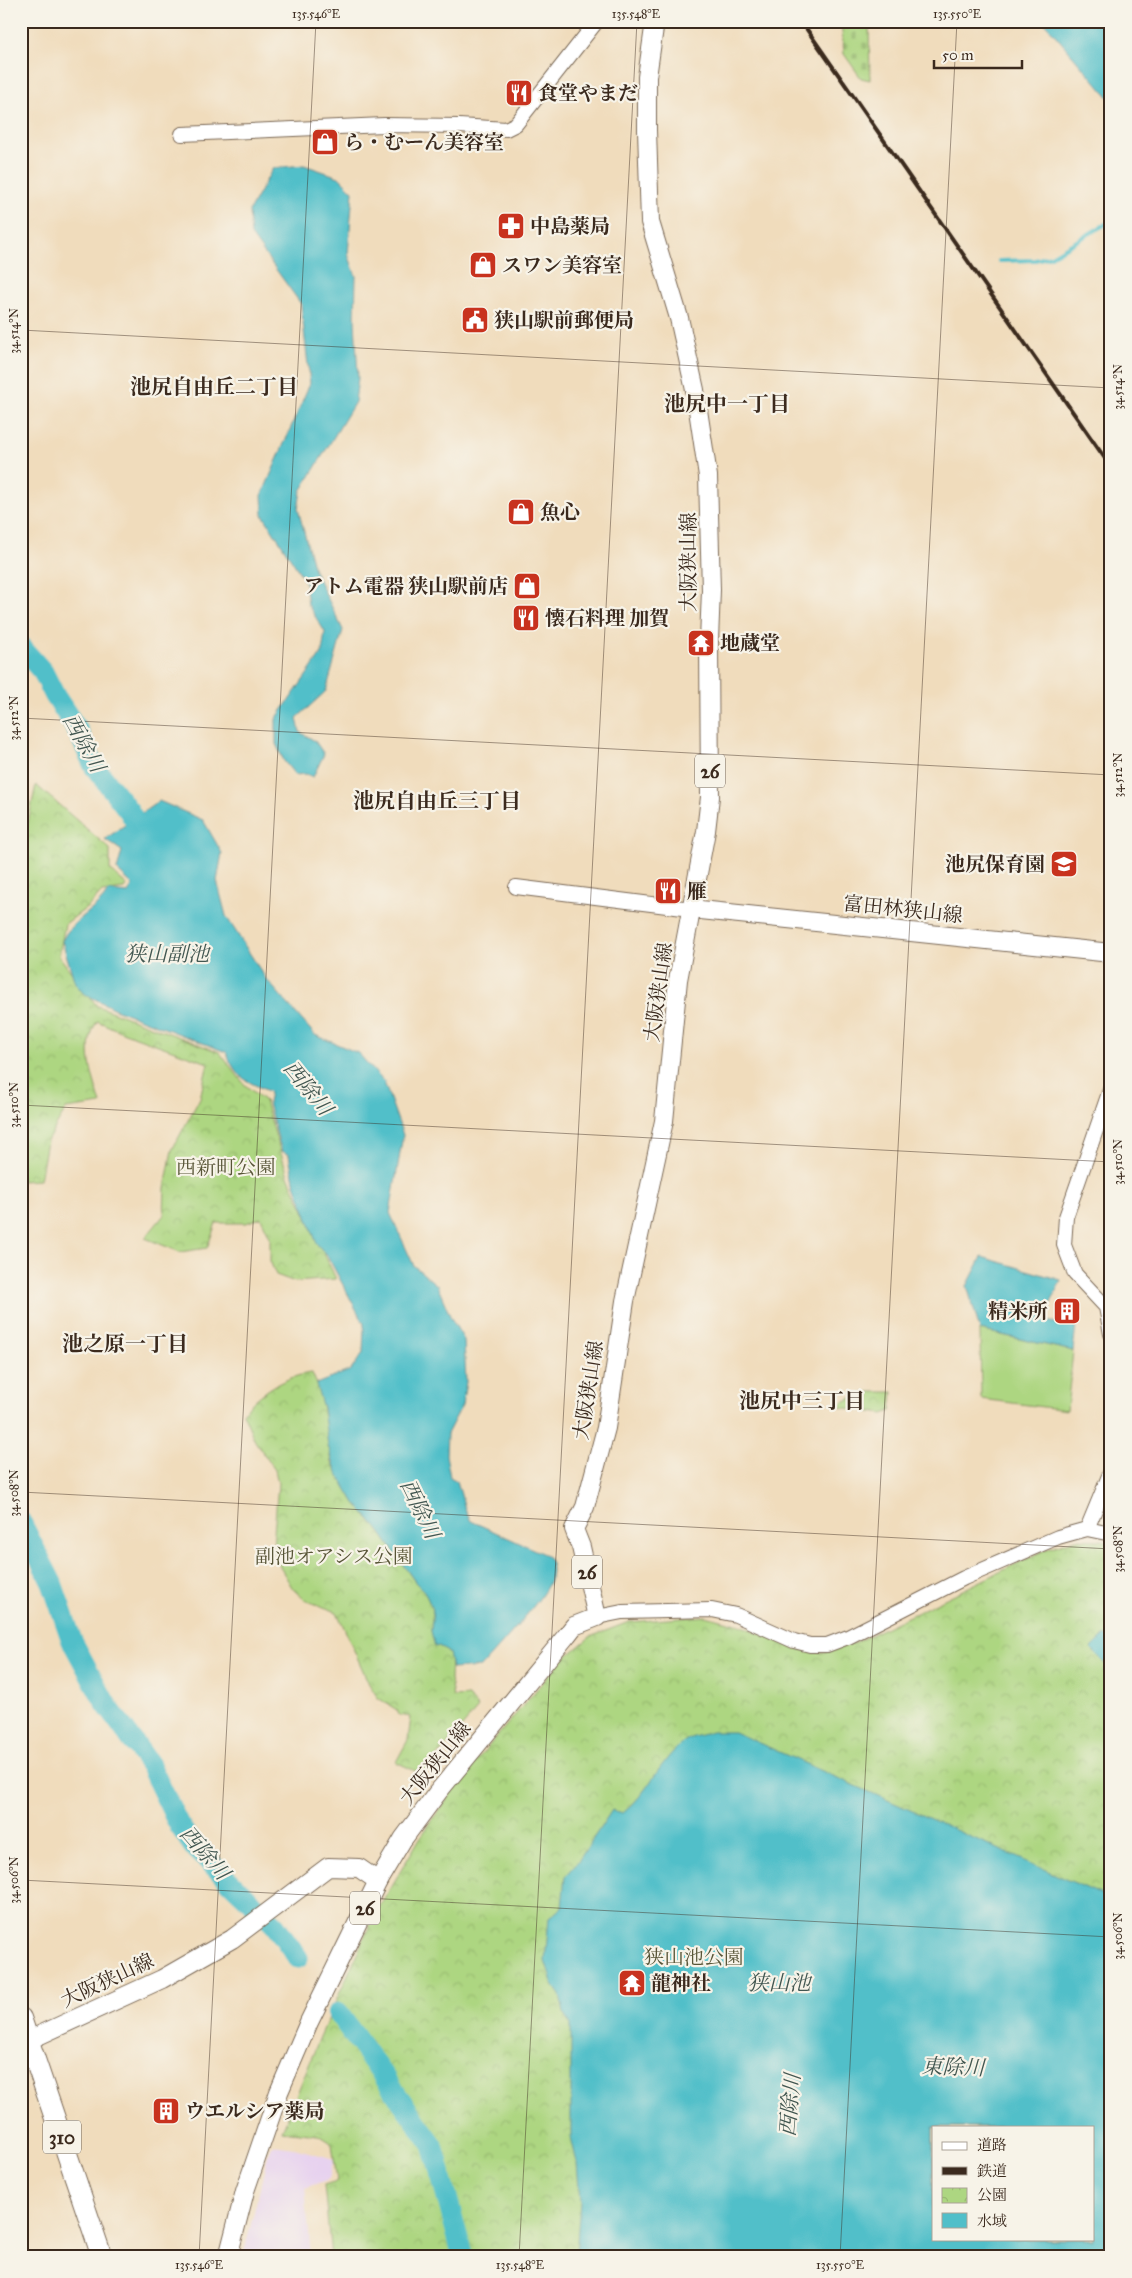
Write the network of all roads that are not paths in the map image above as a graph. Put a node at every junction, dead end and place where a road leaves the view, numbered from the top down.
1 (597, 21) edge
2 (655, 21) edge
3 (182, 134) dead end
4 (516, 887) dead end
5 (691, 909) junction
6 (1111, 953) edge
7 (1111, 1087) edge
8 (1111, 1334) edge
9 (1111, 1471) edge
10 (1087, 1529) junction
11 (1111, 1534) edge
12 (596, 1617) junction
13 (378, 1881) junction
14 (21, 2018) edge
15 (25, 2042) edge
16 (102, 2257) edge
17 (228, 2257) edge

1 - 3 street
2 - 5 main road, 大阪狭山線 / 26
4 - 5 street
5 - 6 main road, 富田林狭山線
5 - 12 main road, 大阪狭山線 / 26
7 - 8 street
9 - 10 street
10 - 11 street
10 - 12 street
12 - 13 main road, 大阪狭山線 / 26
13 - 15 main road, 大阪狭山線 / 26
13 - 17 main road, 大阪狭山線 / 26
14 - 15 highway, 310
15 - 16 highway, 310

